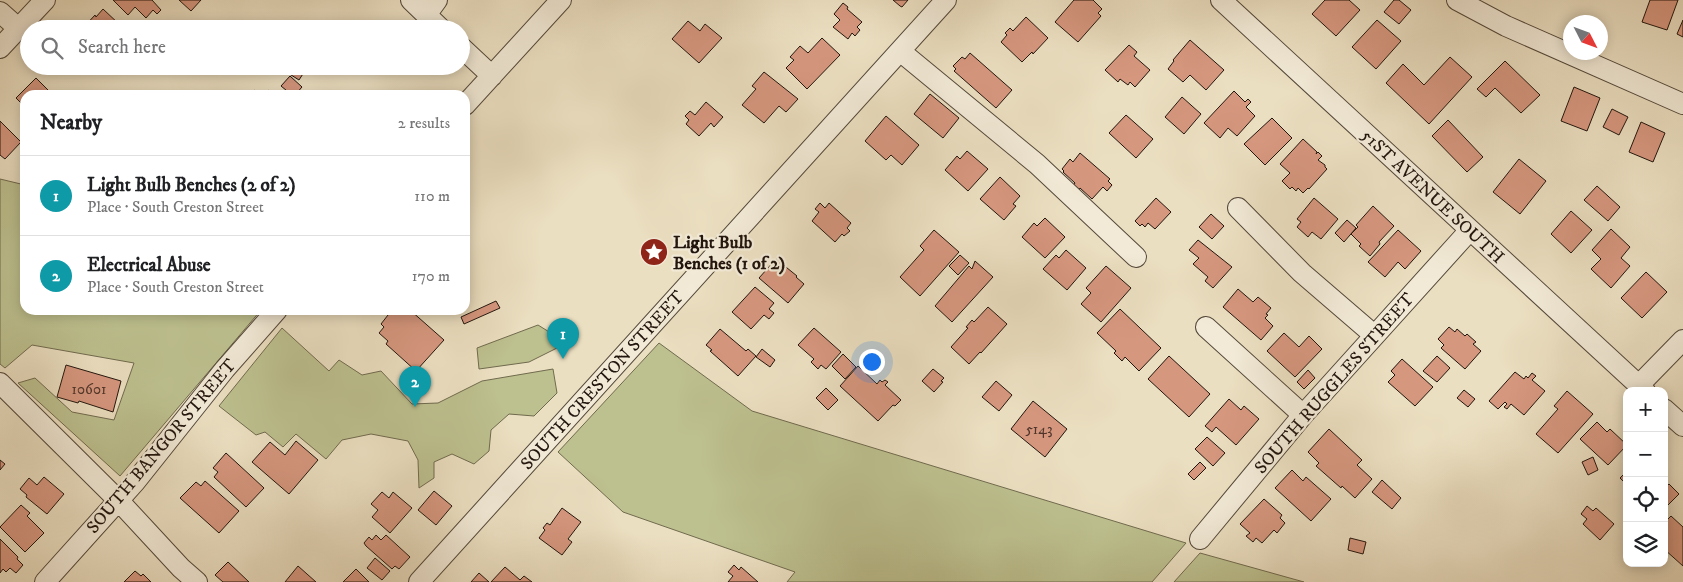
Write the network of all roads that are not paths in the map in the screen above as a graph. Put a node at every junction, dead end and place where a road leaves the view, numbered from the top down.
1 (45, 0) edge
2 (411, 0) edge
3 (561, 0) edge
4 (946, 0) edge
5 (1221, 0) edge
6 (1457, 0) edge
7 (432, 8) edge
8 (0, 12) edge
9 (26, 20) edge
10 (437, 20) edge
11 (18, 28) joint
12 (0, 48) edge
13 (900, 51) junction
14 (470, 55) edge
15 (492, 76) junction
16 (470, 100) edge
17 (1683, 104) edge
18 (1238, 208) dead end
19 (1470, 230) junction
20 (1136, 257) dead end
21 (273, 315) edge
22 (1206, 327) dead end
23 (1374, 335) junction
24 (1683, 340) edge
25 (0, 383) edge
26 (1641, 387) edge
27 (1643, 387) edge
28 (1668, 413) edge
29 (1303, 415) junction
30 (1683, 426) edge
31 (118, 500) junction
32 (1200, 539) dead end
33 (45, 582) edge
34 (197, 582) edge
35 (419, 582) edge

1 - 9 street
2 - 7 street
3 - 15 street
4 - 13 street, SOUTH CRESTON STREET
5 - 19 street, 51ST AVENUE SOUTH
6 - 17 street
7 - 10 street
8 - 11 street
11 - 12 street
13 - 20 street
13 - 35 street, SOUTH CRESTON STREET
14 - 15 street
15 - 16 street
18 - 23 street
19 - 23 street, SOUTH RUGGLES STREET
19 - 26 street, 51ST AVENUE SOUTH
21 - 31 street, SOUTH BANGOR STREET
22 - 29 street
23 - 29 street, SOUTH RUGGLES STREET
24 - 27 street
25 - 31 street
28 - 30 street
29 - 32 street, SOUTH RUGGLES STREET
31 - 33 street, SOUTH BANGOR STREET
31 - 34 street

